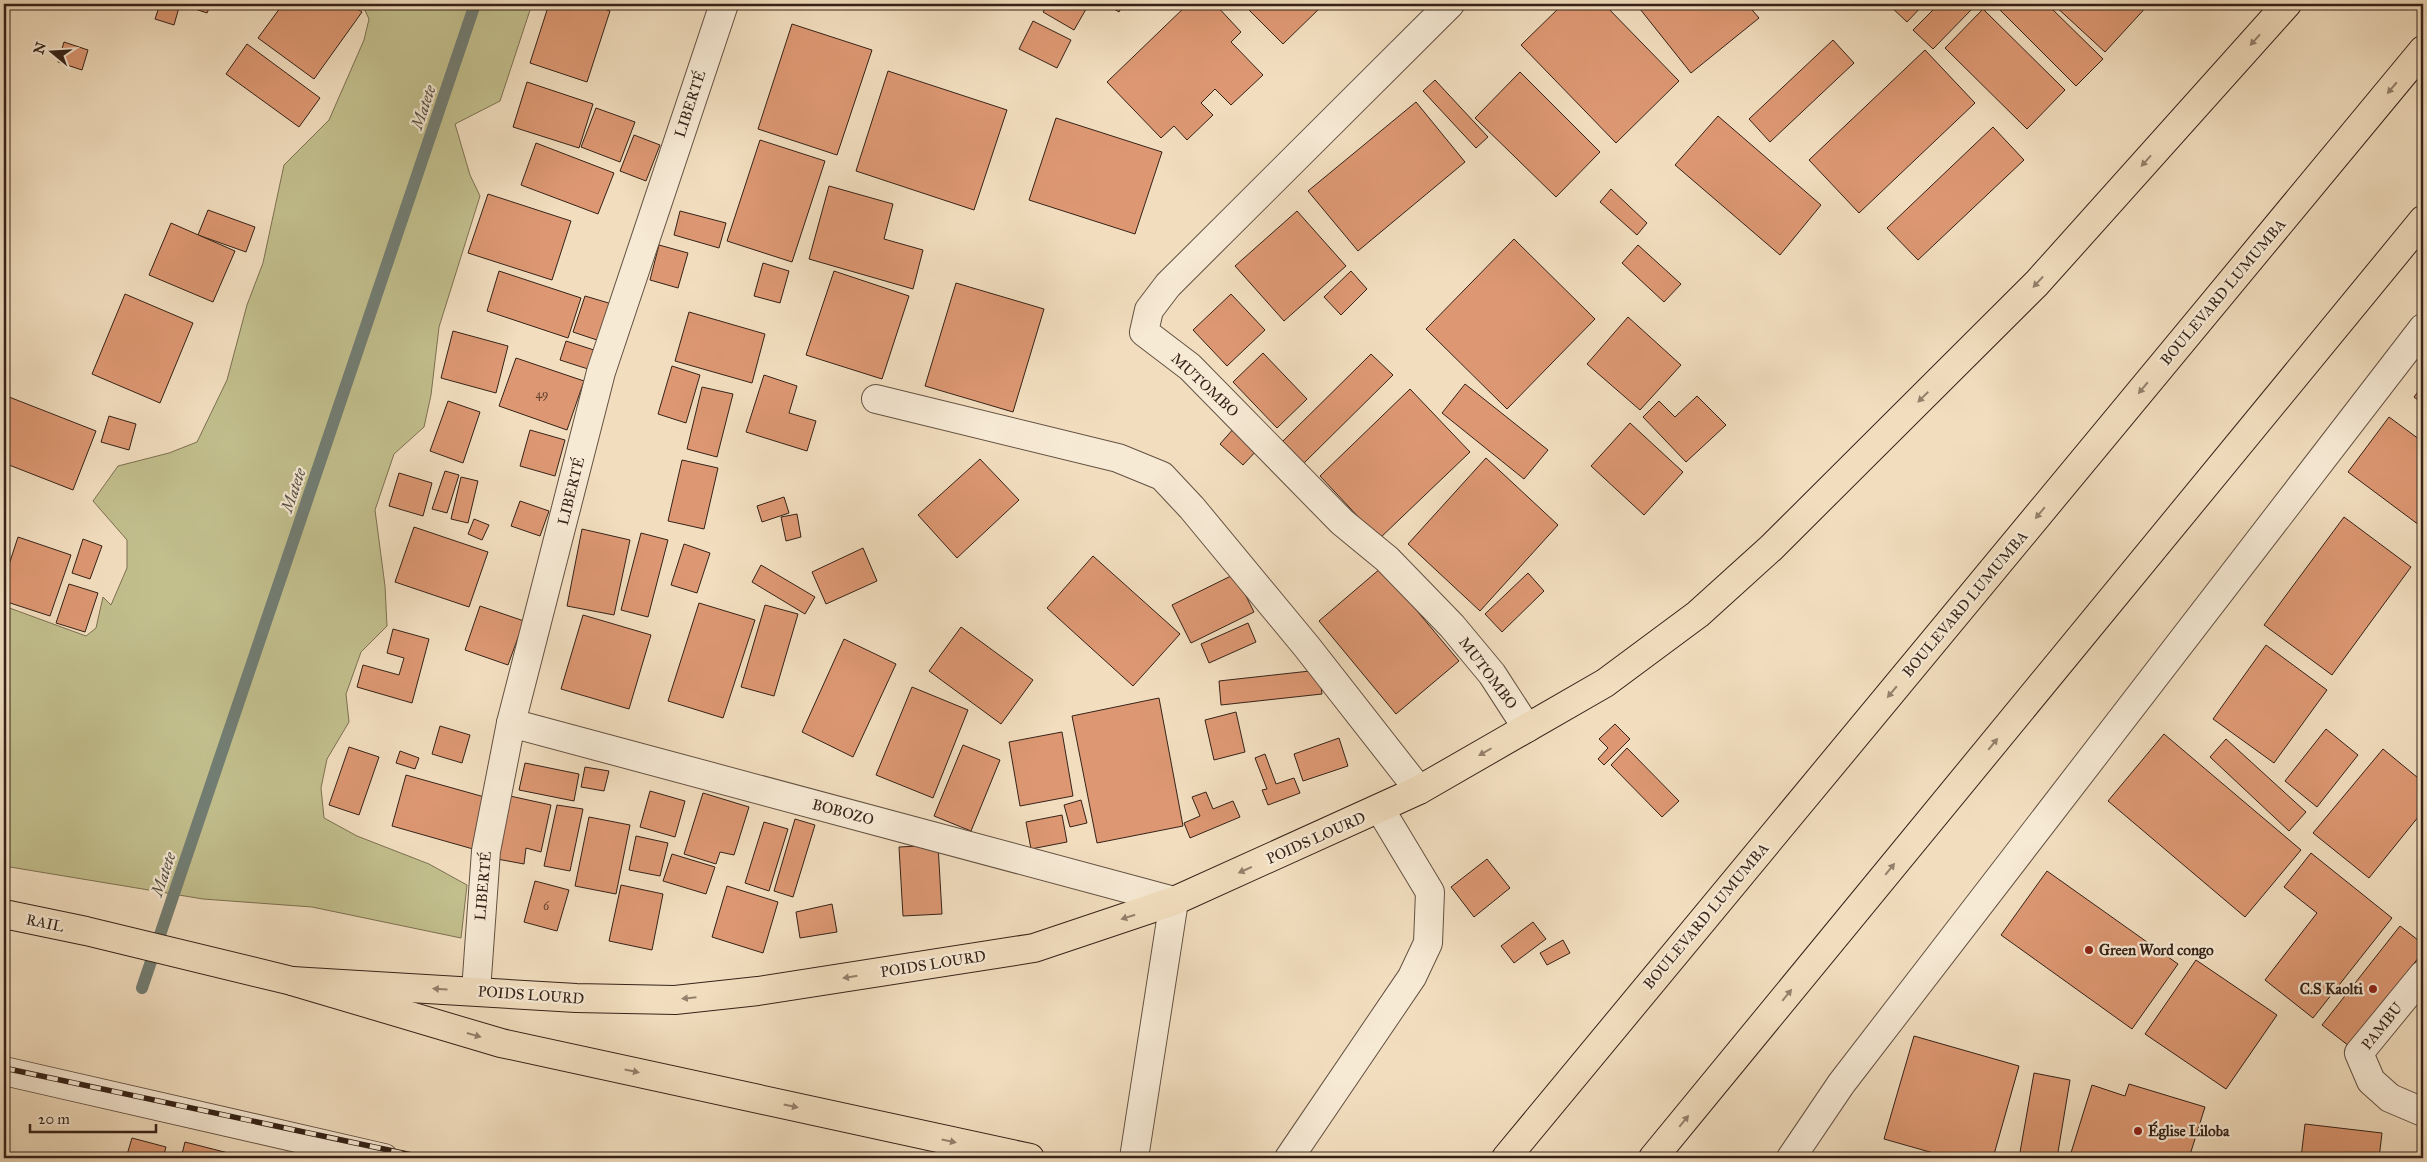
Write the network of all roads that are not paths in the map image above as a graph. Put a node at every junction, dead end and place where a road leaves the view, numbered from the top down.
1 (724, 4) edge
2 (1450, 4) edge
3 (2287, 4) edge
4 (2423, 50) edge
5 (2423, 220) edge
6 (2423, 328) edge
7 (876, 399) dead end
8 (511, 723) junction
9 (1528, 728) junction
10 (1419, 790) junction
11 (1380, 809) junction
12 (1174, 901) junction
13 (4, 914) edge
14 (179, 954) joint
15 (2423, 975) edge
16 (292, 982) junction
17 (476, 991) junction
18 (4, 1071) edge
19 (2423, 1112) edge
20 (384, 1158) edge
21 (1030, 1158) edge
22 (1134, 1158) edge
23 (1289, 1158) edge
24 (1506, 1158) edge
25 (1653, 1158) edge
26 (1791, 1158) edge

1 - 8 street, LIBERTÉ
2 - 9 street, MUTOMBO
3 -> 9 main road, POIDS LOURD
4 -> 24 main road, BOULEVARD LUMUMBA
25 -> 5 main road
6 - 26 street
7 - 10 street
8 - 12 street, BOBOZO
8 - 17 street, LIBERTÉ
9 -> 10 main road, POIDS LOURD
10 - 11 main road, POIDS LOURD
11 -> 12 main road, POIDS LOURD
11 - 23 street
12 -> 17 main road, POIDS LOURD
12 - 22 street
13 - 14 main road, RAIL
14 - 16 main road, POIDS LOURD
15 - 19 street, PAMBU
17 -> 16 main road, POIDS LOURD
16 -> 21 main road, POIDS LOURD
18 - 20 street

